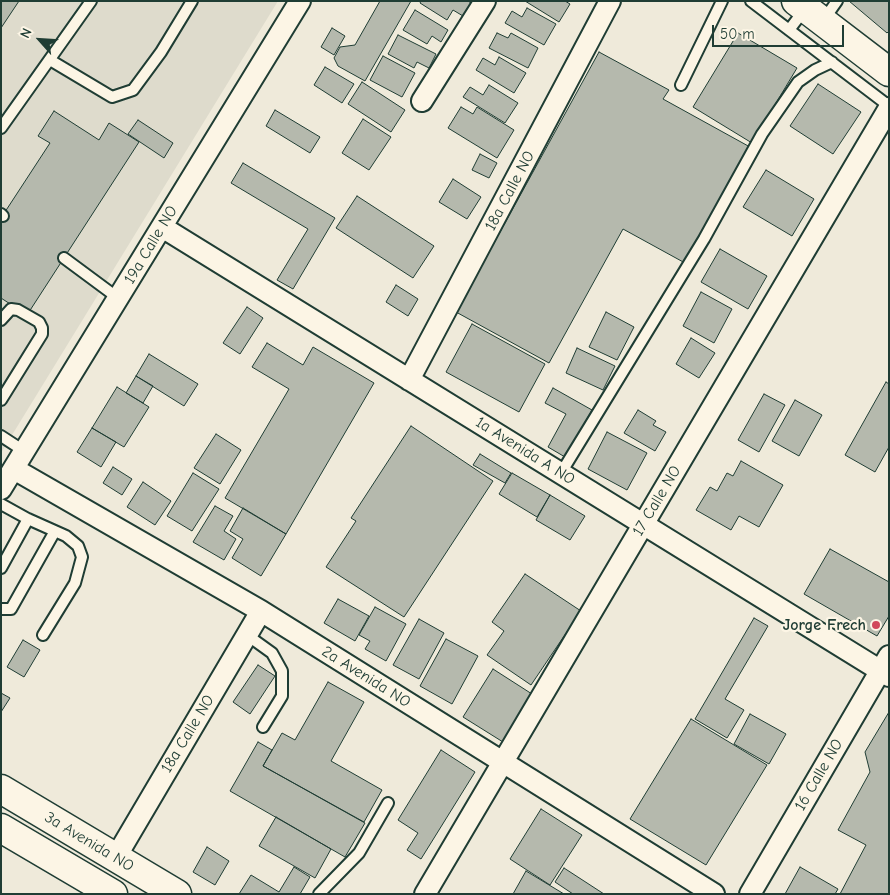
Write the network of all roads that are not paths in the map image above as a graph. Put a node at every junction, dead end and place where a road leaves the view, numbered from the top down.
1 (91, 1) edge
2 (192, 1) edge
3 (300, 1) edge
4 (485, 1) edge
5 (610, 1) edge
6 (722, 1) edge
7 (751, 1) edge
8 (815, 8) edge
9 (789, 30) junction
10 (50, 60) junction
11 (832, 62) junction
12 (889, 72) edge
13 (681, 85) dead end
14 (422, 101) dead end
15 (889, 107) edge
16 (1, 128) edge
17 (162, 227) junction
18 (64, 258) dead end
19 (118, 298) junction
20 (1, 320) edge
21 (410, 380) junction
22 (1, 400) edge
23 (1, 436) edge
24 (24, 451) junction
25 (14, 469) junction
26 (561, 474) junction
27 (1, 488) edge
28 (1, 504) edge
29 (28, 519) junction
30 (643, 524) junction
31 (55, 531) junction
32 (1, 568) edge
33 (1, 609) edge
34 (261, 611) junction
35 (43, 635) dead end
36 (247, 635) junction
37 (886, 667) edge
38 (263, 727) dead end
39 (503, 762) junction
40 (1, 789) edge
41 (388, 803) dead end
42 (1, 828) edge
43 (116, 857) junction
44 (99, 890) edge
45 (177, 894) edge
46 (319, 894) edge
47 (425, 894) edge
48 (714, 894) edge
49 (750, 894) edge

1 - 10 lane
2 - 10 lane
3 - 17 street, 19a Calle NO
4 - 14 street
5 - 21 street, 18a Calle NO
6 - 13 lane
7 - 9 lane
8 - 9 lane
8 - 12 street
9 - 11 lane
10 - 16 lane
11 - 15 lane
11 - 26 lane
15 - 30 street, 17 Calle NO
17 - 19 street, 19a Calle NO
17 - 21 street, 1a Avenida A NO
18 - 19 lane
19 - 24 street, 19a Calle NO
20 - 22 lane
21 - 26 street, 1a Avenida A NO
23 - 24 lane
24 - 25 street, 19a Calle NO
25 - 27 street, 19a Calle NO
25 - 34 street, 2a Avenida NO
26 - 30 street, 1a Avenida A NO
28 - 29 lane
29 - 31 lane
29 - 32 lane
30 - 37 street, 1a Avenida A NO
30 - 39 street, 17 Calle NO
31 - 33 lane
31 - 35 lane
34 - 36 street, 18a Calle NO
34 - 39 street, 2a Avenida NO
36 - 38 lane
36 - 43 street, 18a Calle NO
37 - 49 street, 16 Calle NO
39 - 47 street, 17 Calle NO
39 - 48 street, 2a Avenida NO
40 - 43 street, 3a Avenida NO
41 - 46 lane
42 - 44 street, 3a Avenida NO
43 - 45 street, 3a Avenida NO

